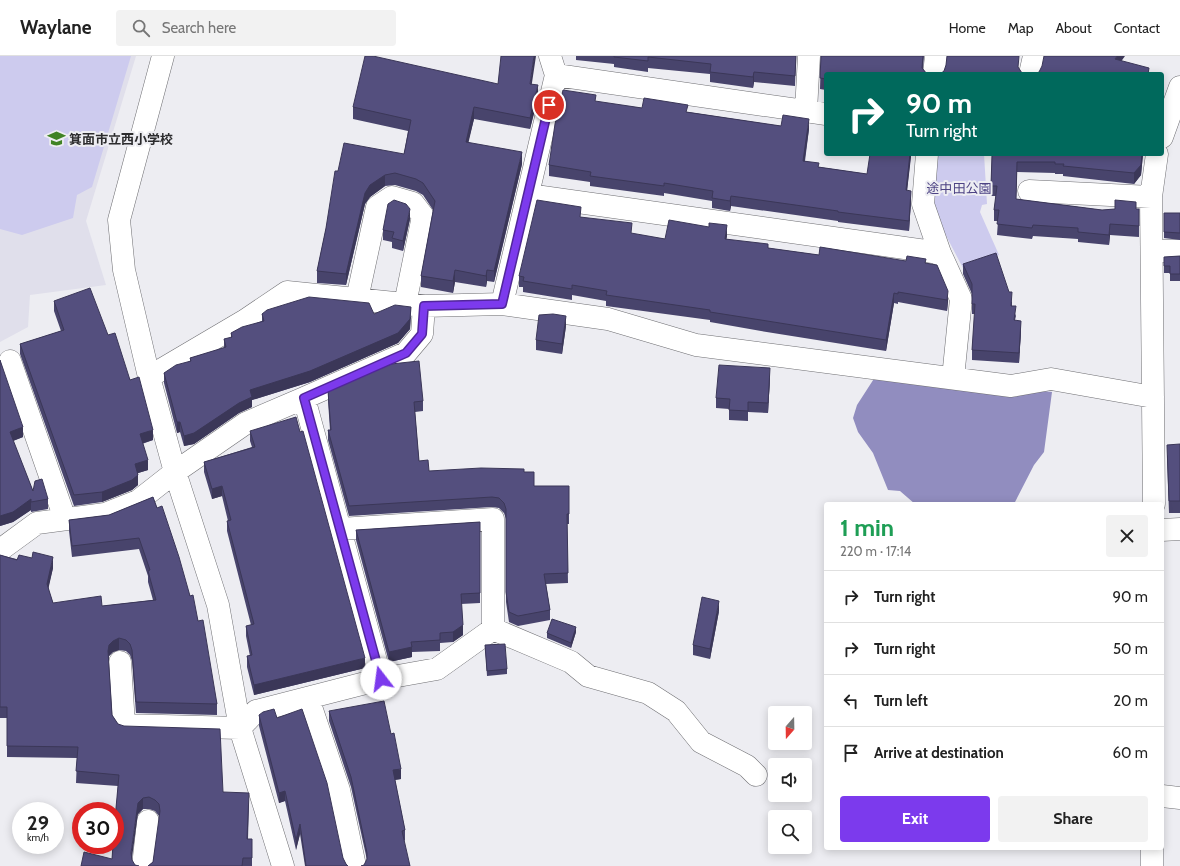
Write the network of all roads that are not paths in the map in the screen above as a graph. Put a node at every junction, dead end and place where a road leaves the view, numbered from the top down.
1 (163, 56) edge
2 (809, 56) edge
3 (936, 56) edge
4 (1034, 56) edge
5 (553, 66) edge
6 (934, 72) edge
7 (1030, 72) edge
8 (1180, 87) edge
9 (816, 113) edge
10 (1164, 131) edge
11 (927, 156) edge
12 (1157, 156) edge
13 (1029, 192) dead end
14 (528, 195) junction
15 (1151, 197) junction
16 (1152, 251) junction
17 (1180, 251) edge
18 (940, 253) junction
19 (357, 299) junction
20 (502, 304) junction
21 (414, 305) junction
22 (10, 361) dead end
23 (150, 377) junction
24 (953, 378) junction
25 (1153, 397) junction
26 (304, 398) junction
27 (174, 472) junction
28 (1154, 502) edge
29 (65, 519) junction
30 (340, 529) junction
31 (1180, 529) edge
32 (1164, 530) edge
33 (0, 550) edge
34 (493, 629) junction
35 (120, 662) dead end
36 (381, 679) junction
37 (308, 698) junction
38 (240, 728) junction
39 (756, 775) dead end
40 (1164, 796) edge
41 (1180, 798) edge
42 (148, 821) dead end
43 (1152, 850) edge
44 (143, 866) edge
45 (283, 866) edge
46 (355, 866) edge
47 (1152, 866) edge

1 - 23 street
2 - 9 street
3 - 6 street
4 - 7 street
5 - 9 street
5 - 14 street
8 - 10 street
11 - 18 street
12 - 15 street
13 - 15 street
14 - 18 street
14 - 20 street
15 - 16 street
16 - 17 street
16 - 25 street
18 - 24 street
19 - 21 street
19 - 21 street
19 - 23 street
20 - 21 street
20 - 24 street
21 - 26 street
22 - 29 street
23 - 27 street
24 - 25 street
25 - 28 street
26 - 27 street
26 - 30 street
27 - 29 street
27 - 38 street
29 - 33 street
30 - 34 street
30 - 36 street
31 - 32 street
34 - 36 street
34 - 39 street
35 - 38 street
36 - 37 street
37 - 38 street
37 - 46 street
38 - 45 street
40 - 41 street
42 - 44 street
43 - 47 street

